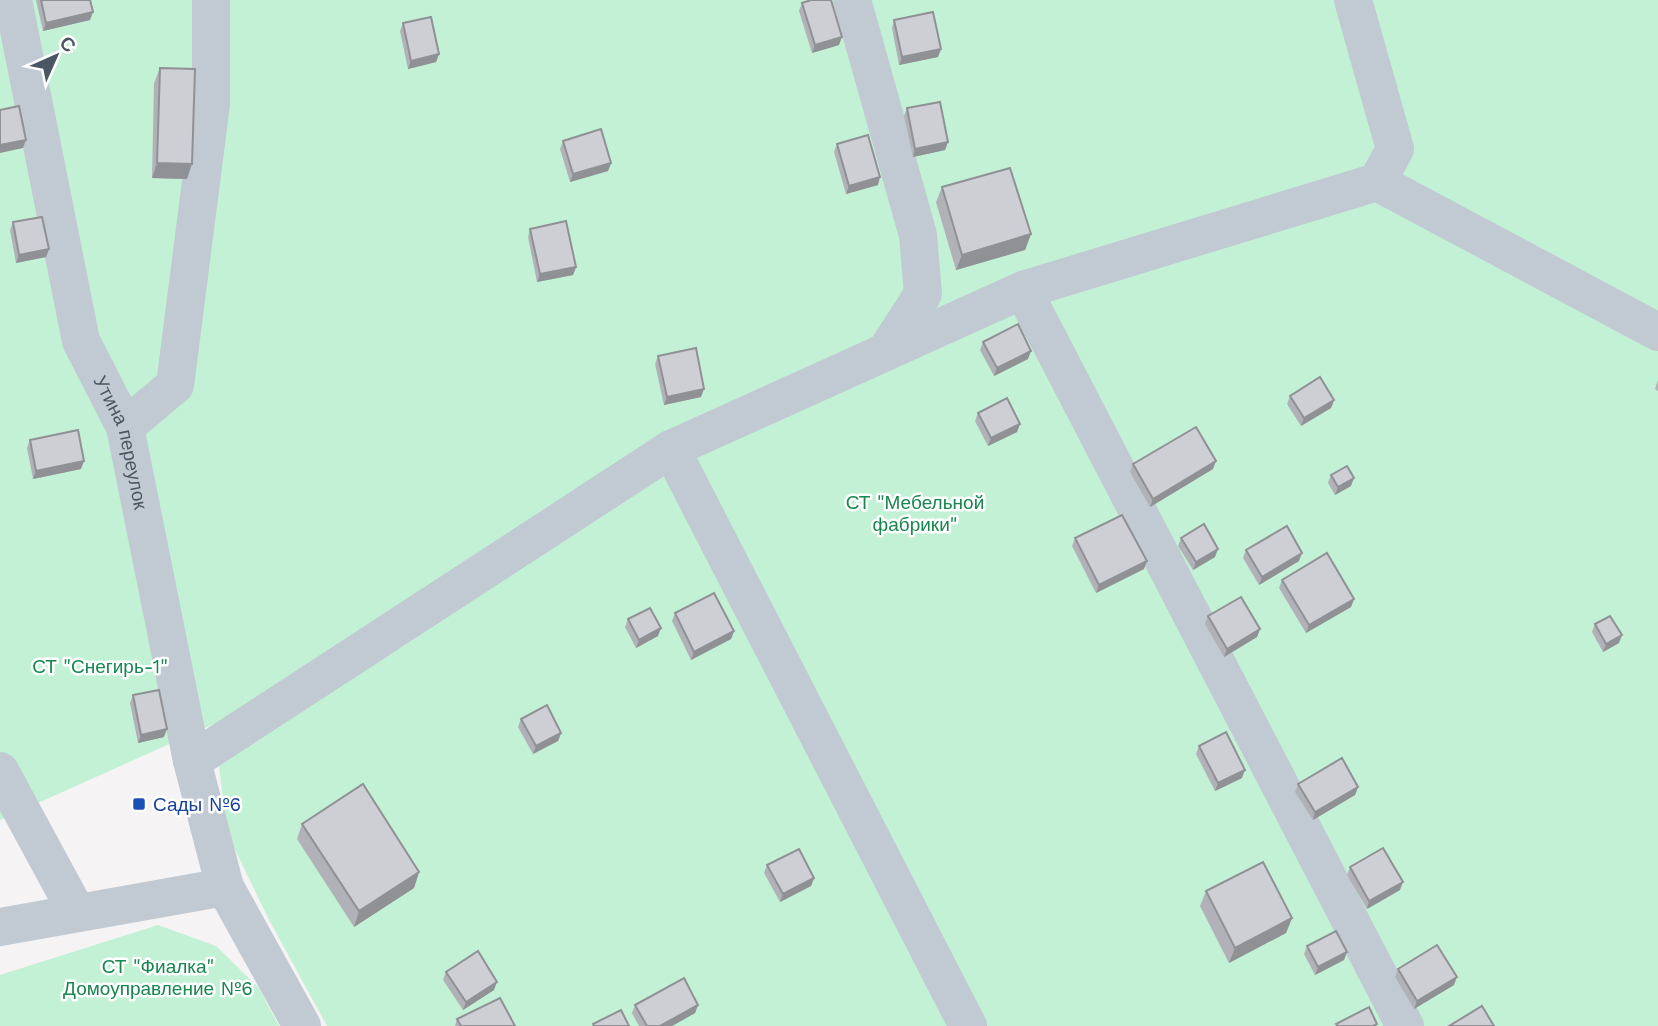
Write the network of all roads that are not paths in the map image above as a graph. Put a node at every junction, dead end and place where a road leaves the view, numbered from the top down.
1 (13, 0) edge
2 (211, 0) edge
3 (852, 0) edge
4 (1353, 0) edge
5 (1377, 181) junction
6 (1023, 290) junction
7 (1658, 331) edge
8 (888, 348) junction
9 (125, 427) junction
10 (671, 449) junction
11 (192, 761) junction
12 (0, 771) edge
13 (225, 887) junction
14 (77, 914) junction
15 (0, 927) edge
16 (302, 1026) edge
17 (968, 1026) edge
18 (1405, 1026) edge

1 - 9 street, Утина переулок
2 - 9 street
3 - 8 street
4 - 5 street
5 - 6 street
5 - 7 street
6 - 8 street
6 - 18 street
8 - 10 street
9 - 11 street, Утина переулок
10 - 11 street
10 - 17 street
11 - 13 street, Утина переулок
12 - 14 street
13 - 14 street
13 - 16 street, Утина переулок
14 - 15 street

